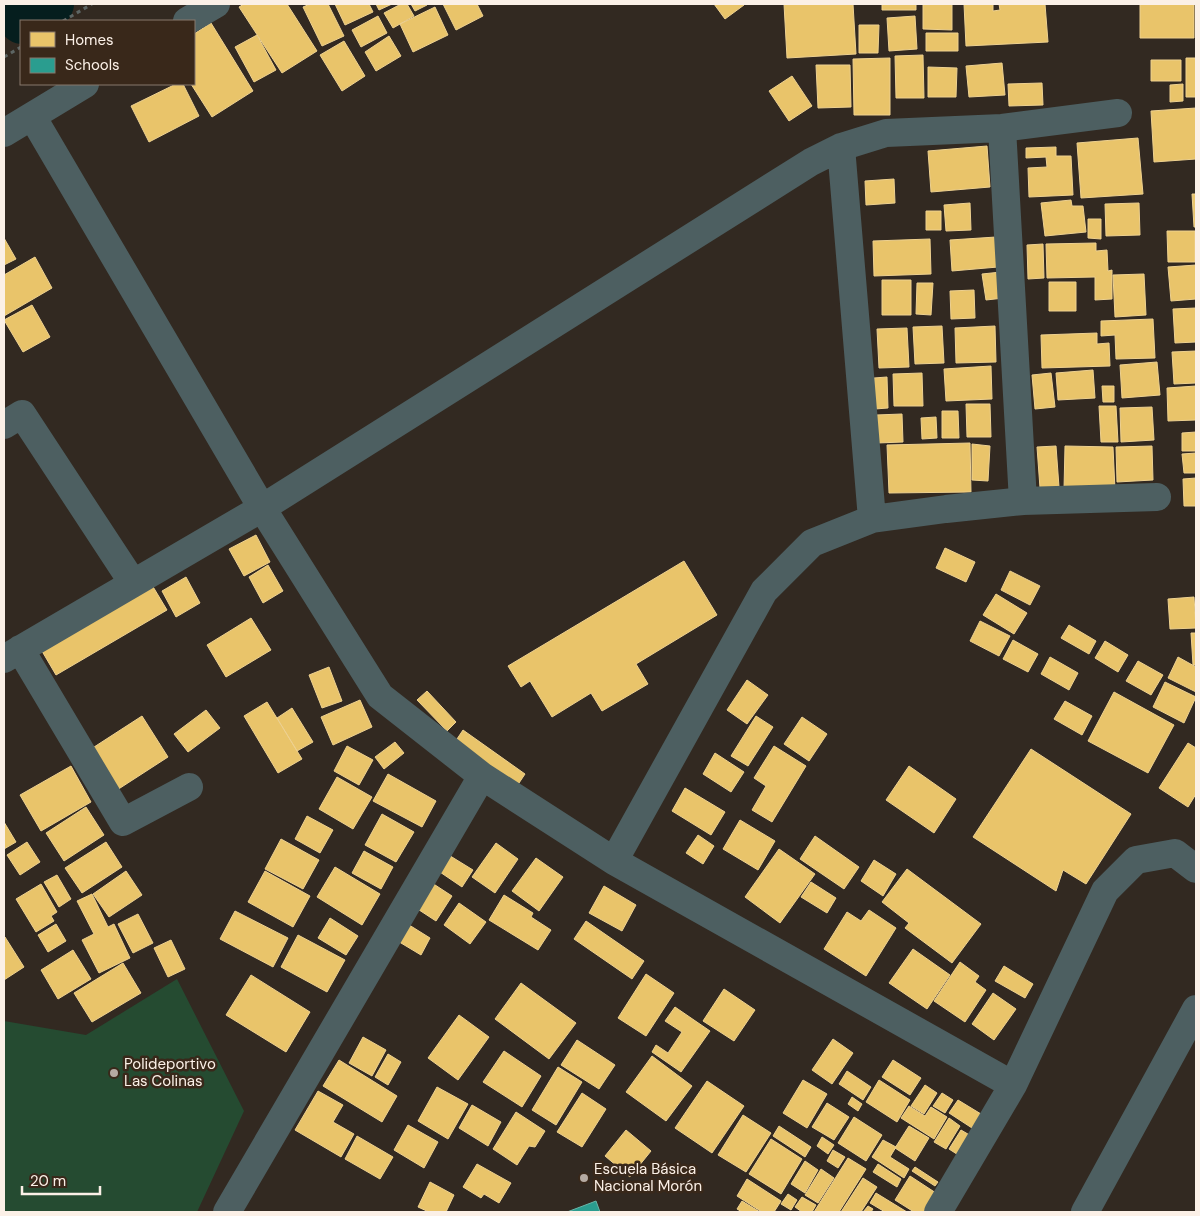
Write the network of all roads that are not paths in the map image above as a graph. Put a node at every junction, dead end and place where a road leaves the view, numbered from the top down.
1 (216, 4) edge
2 (189, 20) edge
3 (83, 85) edge
4 (1118, 112) dead end
5 (32, 116) junction
6 (1002, 128) junction
7 (4, 133) edge
8 (841, 148) junction
9 (4, 425) edge
10 (1157, 497) dead end
11 (1023, 501) junction
12 (262, 508) junction
13 (872, 519) junction
14 (133, 583) junction
15 (12, 654) edge
16 (482, 776) junction
17 (189, 787) dead end
18 (614, 861) junction
19 (1196, 869) edge
20 (1196, 1009) edge
21 (1012, 1085) junction
22 (227, 1212) edge
23 (938, 1212) edge
24 (1085, 1212) edge

1 - 2 street
3 - 5 street
4 - 6 street
5 - 7 street
5 - 12 street
6 - 8 street
6 - 11 street
8 - 12 street
8 - 13 street
9 - 14 street
10 - 11 street
11 - 13 street
12 - 14 street
12 - 16 street
13 - 18 street
14 - 15 street
15 - 17 street
16 - 18 street
16 - 22 street
18 - 21 street
19 - 21 street
20 - 24 street
21 - 23 street

